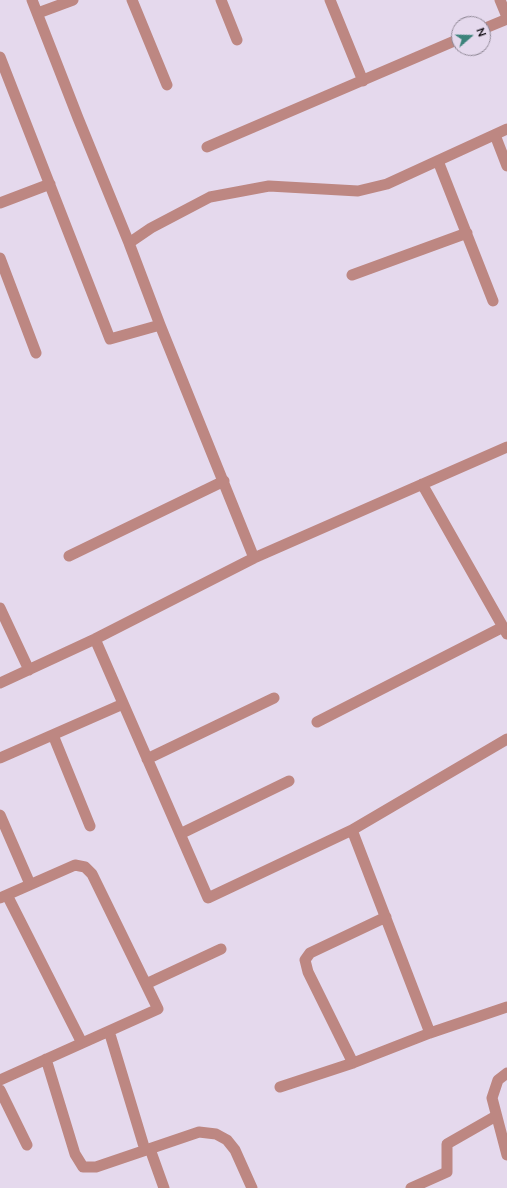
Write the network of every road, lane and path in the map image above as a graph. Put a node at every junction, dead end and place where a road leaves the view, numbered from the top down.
1 (32, 0) edge
2 (73, 0) edge
3 (132, 0) edge
4 (221, 0) edge
5 (330, 0) edge
6 (500, 0) edge
7 (38, 13) junction
8 (507, 18) edge
9 (491, 25) edge
10 (237, 40) dead end
11 (451, 42) edge
12 (0, 57) edge
13 (363, 81) junction
14 (167, 85) dead end
15 (507, 129) edge
16 (495, 135) junction
17 (207, 147) dead end
18 (438, 161) junction
19 (507, 166) edge
20 (50, 184) junction
21 (0, 203) edge
22 (467, 233) junction
23 (129, 243) junction
24 (0, 258) edge
25 (352, 275) dead end
26 (493, 301) dead end
27 (160, 325) junction
28 (36, 353) dead end
29 (507, 447) edge
30 (224, 481) junction
31 (422, 484) junction
32 (69, 556) dead end
33 (254, 558) junction
34 (0, 608) edge
35 (505, 631) edge
36 (95, 640) junction
37 (29, 670) junction
38 (0, 683) edge
39 (274, 698) dead end
40 (123, 704) junction
41 (317, 722) dead end
42 (53, 735) junction
43 (507, 739) edge
44 (0, 758) edge
45 (147, 759) junction
46 (289, 781) dead end
47 (0, 815) edge
48 (90, 826) dead end
49 (352, 830) junction
50 (180, 834) junction
51 (30, 884) junction
52 (4, 896) edge
53 (386, 917) junction
54 (220, 949) dead end
55 (146, 984) junction
56 (507, 1007) edge
57 (109, 1031) junction
58 (430, 1034) junction
59 (82, 1043) junction
60 (46, 1059) junction
61 (353, 1063) junction
62 (507, 1073) edge
63 (0, 1080) edge
64 (280, 1086) dead end
65 (0, 1090) edge
66 (496, 1116) junction
67 (27, 1145) dead end
68 (148, 1150) junction
69 (507, 1156) edge
70 (164, 1188) edge
71 (252, 1188) edge
72 (411, 1188) edge

1 - 7 street
2 - 7 street
3 - 14 street
4 - 10 street
5 - 13 street
6 - 8 street
7 - 23 street
8 - 9 street
11 - 13 street
12 - 20 street
13 - 17 street
15 - 16 street
16 - 18 street
16 - 19 street
18 - 22 street
18 - 23 street
20 - 21 street
20 - 27 street
22 - 25 street
22 - 26 street
23 - 27 street
24 - 28 street
27 - 30 street
29 - 31 street
30 - 32 street
30 - 33 street
31 - 33 street
31 - 35 street
33 - 36 street
34 - 37 street
35 - 41 street
36 - 37 street
36 - 40 street
37 - 38 street
39 - 45 street
40 - 42 street
40 - 45 street
42 - 44 street
42 - 48 street
43 - 49 street
45 - 50 street
46 - 50 street
47 - 51 street
49 - 50 street
49 - 53 street
51 - 52 street
51 - 55 street
52 - 59 street
53 - 58 street
53 - 61 street
54 - 55 street
55 - 57 street
56 - 58 street
57 - 59 street
57 - 68 street
58 - 61 street
59 - 60 street
60 - 63 street
60 - 68 street
61 - 64 street
62 - 66 street
65 - 67 street
66 - 69 street
66 - 72 street
68 - 70 street
68 - 71 street

